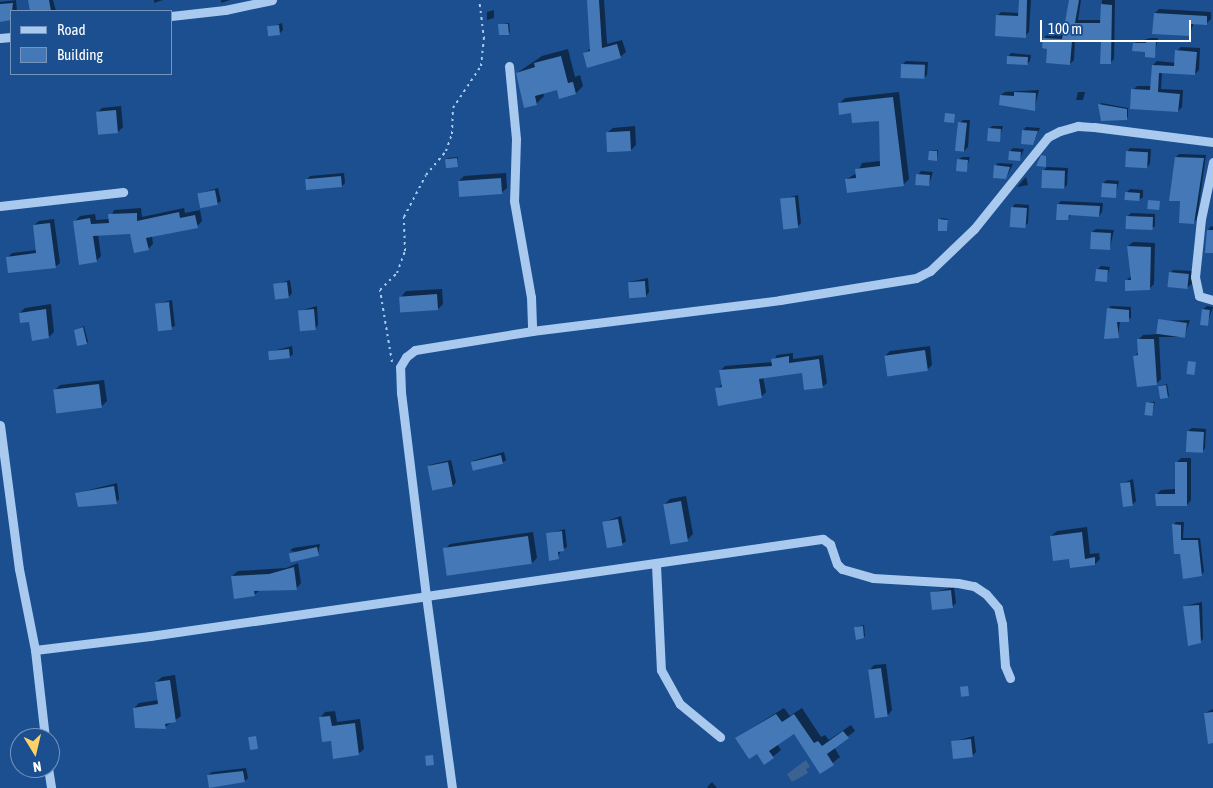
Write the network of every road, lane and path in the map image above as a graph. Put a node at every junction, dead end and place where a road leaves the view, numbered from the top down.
1 (272, 0) edge
2 (479, 0) edge
3 (172, 16) edge
4 (510, 66) dead end
5 (1213, 142) edge
6 (1213, 162) edge
7 (123, 192) dead end
8 (0, 206) edge
9 (1213, 300) edge
10 (532, 331) junction
11 (394, 369) dead end
12 (0, 425) edge
13 (656, 565) junction
14 (426, 596) junction
15 (35, 650) junction
16 (1010, 678) dead end
17 (43, 728) edge
18 (720, 737) dead end
19 (452, 788) edge

1 - 3 street
2 - 11 path
4 - 10 street
5 - 10 street
6 - 9 street
7 - 8 street
10 - 14 street
12 - 15 street
13 - 14 street
13 - 16 street
13 - 18 street
14 - 15 street
14 - 19 street
15 - 17 street

